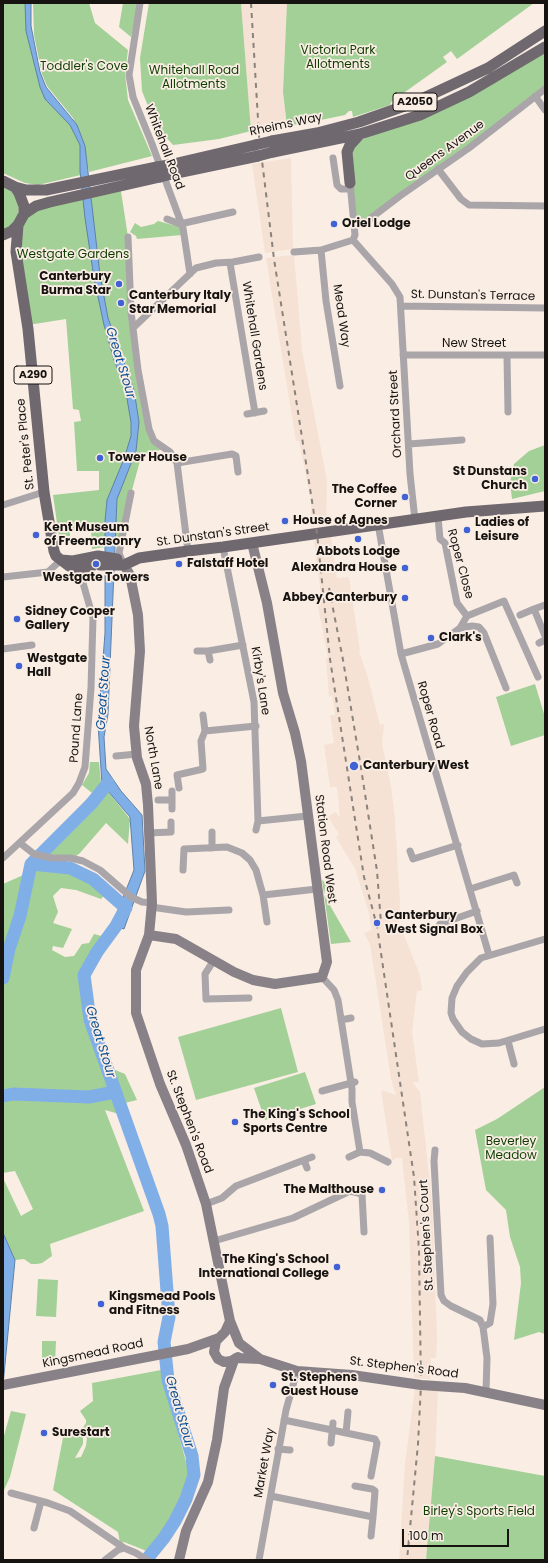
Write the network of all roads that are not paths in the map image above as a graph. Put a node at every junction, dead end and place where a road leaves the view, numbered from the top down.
1 (140, 3) edge
2 (545, 31) edge
3 (545, 47) edge
4 (545, 89) edge
5 (535, 96) junction
6 (545, 110) edge
7 (360, 134) junction
8 (272, 147) junction
9 (333, 158) dead end
10 (438, 169) junction
11 (3, 181) edge
12 (111, 183) junction
13 (351, 186) junction
14 (14, 187) junction
15 (545, 206) edge
16 (233, 212) dead end
17 (24, 214) junction
18 (167, 219) dead end
19 (180, 224) junction
20 (354, 224) junction
21 (18, 225) junction
22 (3, 235) edge
23 (130, 238) dead end
24 (353, 240) junction
25 (3, 241) edge
26 (321, 250) junction
27 (16, 252) junction
28 (294, 252) dead end
29 (259, 257) dead end
30 (230, 262) junction
31 (190, 274) junction
32 (401, 306) junction
33 (545, 308) edge
34 (133, 328) junction
35 (403, 355) junction
36 (545, 355) edge
37 (507, 356) junction
38 (340, 386) dead end
39 (264, 411) dead end
40 (508, 412) dead end
41 (255, 413) junction
42 (247, 414) dead end
43 (462, 440) dead end
44 (409, 444) junction
45 (177, 464) junction
46 (238, 472) dead end
47 (44, 492) junction
48 (131, 493) dead end
49 (3, 506) edge
50 (545, 506) edge
51 (438, 516) junction
52 (416, 520) junction
53 (378, 524) junction
54 (252, 543) junction
55 (223, 548) junction
56 (188, 551) junction
57 (60, 560) junction
58 (107, 563) junction
59 (79, 569) junction
60 (3, 577) edge
61 (545, 605) edge
62 (534, 609) junction
63 (520, 615) dead end
64 (467, 616) junction
65 (460, 628) junction
66 (545, 636) edge
67 (243, 644) junction
68 (32, 645) dead end
69 (3, 649) edge
70 (197, 651) dead end
71 (208, 651) junction
72 (401, 654) junction
73 (210, 660) dead end
74 (538, 677) dead end
75 (506, 688) dead end
76 (203, 715) dead end
77 (256, 726) junction
78 (205, 731) junction
79 (137, 754) junction
80 (116, 756) dead end
81 (152, 800) junction
82 (172, 800) junction
83 (172, 809) dead end
84 (307, 816) junction
85 (258, 821) junction
86 (171, 822) dead end
87 (256, 830) dead end
88 (212, 832) dead end
89 (148, 833) junction
90 (20, 843) junction
91 (458, 845) junction
92 (212, 848) junction
93 (410, 851) dead end
94 (3, 858) edge
95 (183, 870) dead end
96 (517, 883) dead end
97 (317, 889) junction
98 (470, 889) junction
99 (263, 895) junction
100 (152, 905) junction
101 (229, 910) dead end
102 (477, 911) junction
103 (266, 922) dead end
104 (435, 932) dead end
105 (149, 935) junction
106 (545, 938) edge
107 (489, 955) junction
108 (214, 960) junction
109 (322, 977) junction
110 (249, 998) dead end
111 (351, 1018) dead end
112 (341, 1020) junction
113 (545, 1030) edge
114 (508, 1041) junction
115 (514, 1064) dead end
116 (353, 1085) junction
117 (322, 1091) dead end
118 (435, 1150) dead end
119 (360, 1152) junction
120 (349, 1156) dead end
121 (312, 1157) dead end
122 (304, 1160) junction
123 (388, 1162) dead end
124 (307, 1168) dead end
125 (206, 1204) junction
126 (364, 1232) dead end
127 (490, 1238) dead end
128 (214, 1241) junction
129 (230, 1321) junction
130 (484, 1327) junction
131 (220, 1338) junction
132 (238, 1341) junction
133 (188, 1349) junction
134 (217, 1357) junction
135 (235, 1359) junction
136 (260, 1359) junction
137 (297, 1370) junction
138 (3, 1385) edge
139 (224, 1388) junction
140 (486, 1392) junction
141 (545, 1405) edge
142 (348, 1412) dead end
143 (284, 1420) junction
144 (333, 1423) dead end
145 (332, 1431) junction
146 (346, 1433) junction
147 (331, 1443) dead end
148 (278, 1449) junction
149 (290, 1450) dead end
150 (371, 1476) dead end
151 (355, 1486) dead end
152 (11, 1493) dead end
153 (271, 1496) junction
154 (41, 1501) junction
155 (373, 1517) junction
156 (34, 1528) dead end
157 (371, 1536) dead end
158 (124, 1548) junction
159 (105, 1560) edge
160 (147, 1560) edge
161 (179, 1560) edge
162 (259, 1560) edge

1 - 19 street, Whitehall Road
2 - 8 main road, Rheims Way / A2050
3 - 7 main road, Rheims Way / A2050
4 - 5 street, Queens Avenue
5 - 6 street
5 - 10 street, Queens Avenue
7 - 8 main road, Rheims Way / A2050
7 - 13 main road
8 - 12 main road, Rheims Way / A2050, bridge
9 - 13 street
10 - 15 street
10 - 20 street, Queens Avenue
11 - 14 main road
12 - 14 main road, Rheims Way / A2050
12 - 17 main road, Rheims Way / A2050
13 - 20 street
14 - 17 main road
16 - 19 street
17 - 21 main road
18 - 19 street
19 - 31 street, Whitehall Road
20 - 24 street
21 - 22 main road
21 - 27 main road, St. Peter's Place / A290
23 - 34 street
24 - 26 street
24 - 32 street
25 - 27 main road
26 - 28 street
26 - 38 street, Mead Way
27 - 47 main road, St. Peter's Place / A290
29 - 30 street
30 - 31 street
30 - 41 street, Whitehall Gardens
31 - 34 street
32 - 33 street, St. Dunstan's Terrace
32 - 35 street, Orchard Street
34 - 45 street
35 - 37 street, New Street
35 - 44 street, Orchard Street
36 - 37 street, New Street
37 - 40 street
39 - 41 street
41 - 42 street
43 - 44 street
44 - 52 street, Orchard Street
45 - 46 street
45 - 56 street
47 - 49 street
47 - 57 main road, St. Peter's Place / A290
48 - 58 street
50 - 51 main road, St. Dunstan's Street
51 - 52 main road, St. Dunstan's Street
51 - 64 street, Roper Close
52 - 53 main road, St. Dunstan's Street
53 - 54 main road, St. Dunstan's Street
53 - 72 street, Roper Road
54 - 55 main road, St. Dunstan's Street
54 - 84 main road, Station Road West
55 - 56 main road, St. Dunstan's Street
55 - 67 street, Kirby's Lane
56 - 58 main road, St. Dunstan's Street
57 - 58 main road
57 - 59 main road
57 - 60 street
58 - 59 main road
58 - 79 main road, North Lane
59 - 90 street, Pound Lane
61 - 62 street
62 - 63 street
62 - 66 street
64 - 65 street, Roper Close
64 - 74 street, Roper Close
65 - 72 street, Roper Close
65 - 75 street
67 - 71 street
67 - 77 street, Kirby's Lane
68 - 69 street
70 - 71 street
71 - 73 street
72 - 91 street, Roper Road
76 - 78 street
77 - 78 street
77 - 85 street, Kirby's Lane
78 - 82 street
79 - 80 street
79 - 81 main road, North Lane
81 - 82 street
81 - 89 main road, North Lane
82 - 83 street
84 - 85 street
84 - 97 main road, Station Road West
85 - 87 street, Kirby's Lane
86 - 89 street
88 - 92 street
89 - 100 main road, North Lane
90 - 94 street, Pound Lane
90 - 100 street
91 - 93 street
91 - 98 street, Roper Road
92 - 95 street
92 - 99 street
96 - 98 street
97 - 99 street
97 - 109 main road, Station Road West
98 - 102 street, Roper Road
99 - 103 street
100 - 101 street
100 - 105 main road, North Lane
102 - 104 street
102 - 107 street, Roper Road
105 - 108 main road
105 - 125 main road, St. Stephen's Road
106 - 107 street
107 - 114 street
108 - 109 main road
108 - 110 street
109 - 112 street
111 - 112 street
112 - 116 street
113 - 114 street
114 - 115 street
116 - 117 street
116 - 119 street
118 - 130 street, St. Stephen's Court
119 - 120 street
119 - 123 street
121 - 122 street
122 - 124 street
122 - 125 street
125 - 128 main road, St. Stephen's Road
126 - 128 street
127 - 130 street
128 - 129 main road, St. Stephen's Road
129 - 131 main road
129 - 132 main road, St. Stephen's Road
130 - 140 street
131 - 132 main road, St. Stephen's Road
131 - 133 main road, Kingsmead Road
131 - 134 main road
132 - 135 main road
132 - 136 main road, St. Stephen's Road
133 - 134 main road, Kingsmead Road
133 - 138 main road, Kingsmead Road
134 - 135 main road, St. Stephen's Road
134 - 139 main road
135 - 136 main road, St. Stephen's Road
135 - 139 main road
136 - 137 main road, St. Stephen's Road
137 - 140 main road, St. Stephen's Road
137 - 143 street, Market Way
139 - 161 main road
140 - 141 main road, St. Stephen's Road
142 - 146 street
143 - 145 street
143 - 148 street, Market Way
144 - 145 street
145 - 146 street
145 - 147 street
146 - 150 street
148 - 149 street
148 - 153 street, Market Way
151 - 155 street
152 - 154 street
153 - 155 street
153 - 162 street, Market Way
154 - 156 street
154 - 158 street
155 - 157 street
158 - 159 street
158 - 160 street

